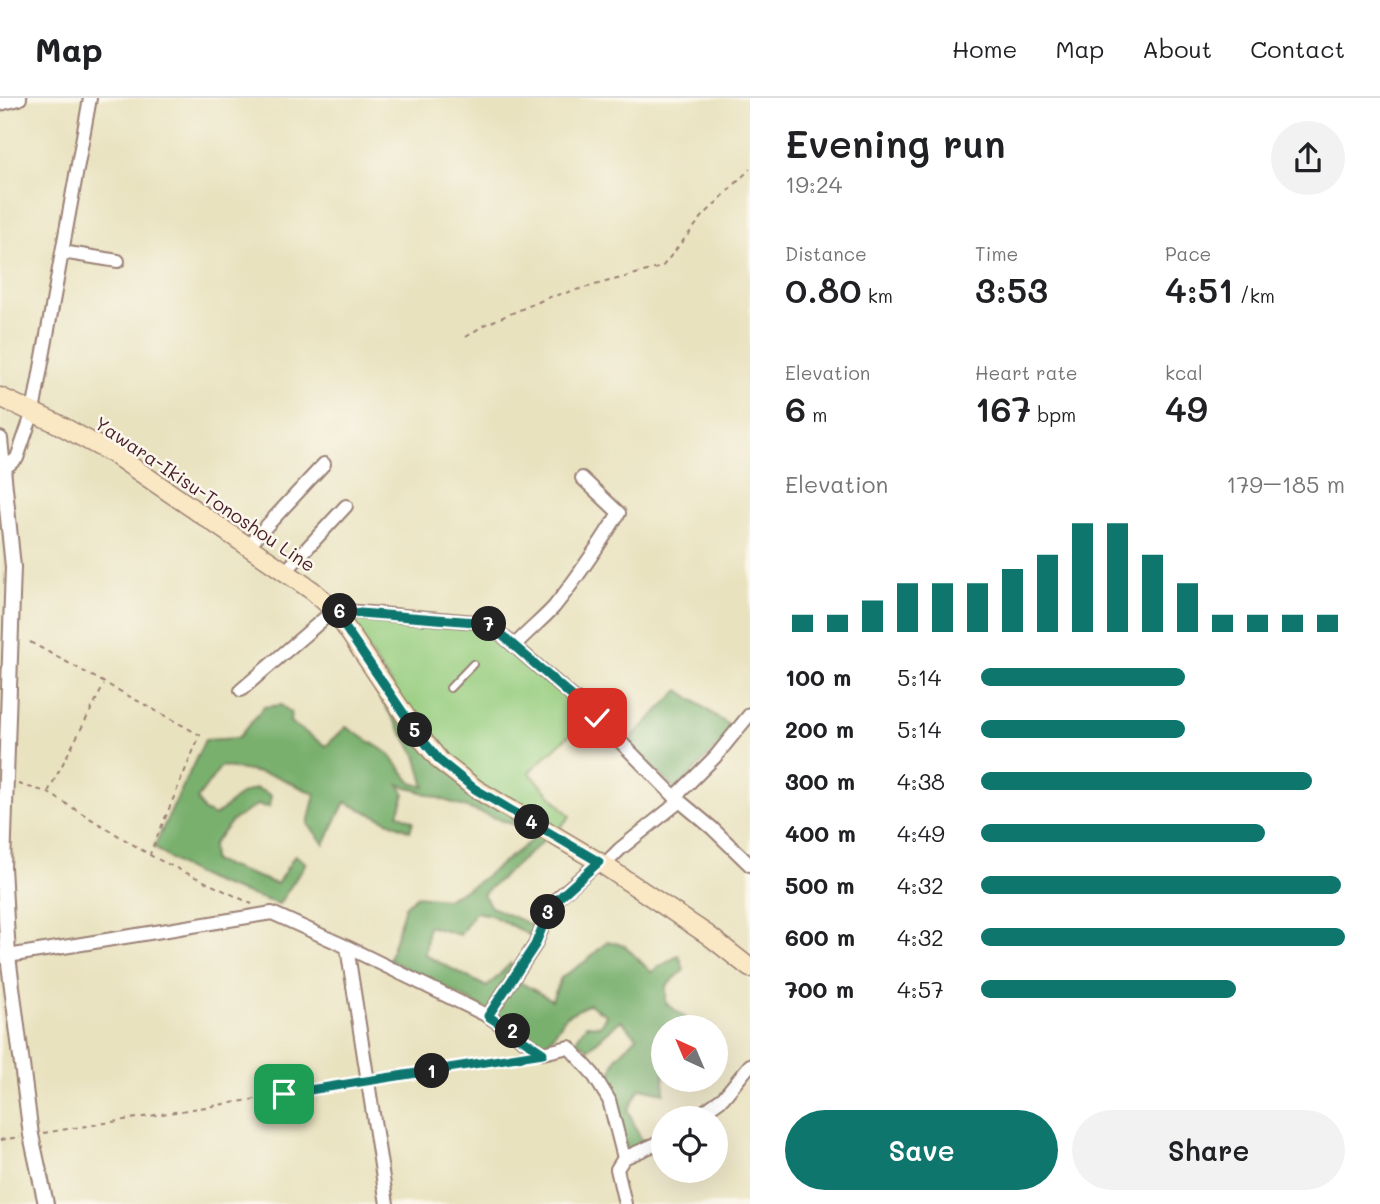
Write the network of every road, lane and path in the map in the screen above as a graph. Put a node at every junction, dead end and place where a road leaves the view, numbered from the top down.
1 (19, 98) edge
2 (90, 98) edge
3 (0, 103) edge
4 (750, 169) edge
5 (62, 252) junction
6 (118, 261) dead end
7 (466, 337) dead end
8 (0, 397) edge
9 (33, 412) junction
10 (0, 439) edge
11 (324, 464) dead end
12 (4, 469) junction
13 (582, 478) dead end
14 (346, 506) dead end
15 (247, 546) junction
16 (285, 572) junction
17 (334, 611) junction
18 (30, 642) dead end
19 (515, 645) junction
20 (473, 664) dead end
21 (105, 684) junction
22 (450, 688) dead end
23 (241, 690) dead end
24 (750, 714) edge
25 (6, 782) junction
26 (47, 792) junction
27 (676, 798) junction
28 (150, 854) junction
29 (602, 863) junction
30 (750, 865) edge
31 (272, 914) junction
32 (347, 947) junction
33 (8, 956) junction
34 (750, 968) edge
35 (488, 1016) junction
36 (543, 1053) junction
37 (750, 1065) edge
38 (368, 1081) junction
39 (712, 1106) edge
40 (31, 1135) junction
41 (0, 1140) edge
42 (651, 1146) edge
43 (624, 1158) junction
44 (46, 1204) edge
45 (387, 1204) edge
46 (625, 1204) edge

1 - 3 street
2 - 5 street
4 - 7 path
5 - 6 street
5 - 9 street
8 - 9 main road, Yawara-Ikisu-Tonoshou Line
9 - 12 street
9 - 15 main road, Yawara-Ikisu-Tonoshou Line
10 - 12 street
11 - 15 street
12 - 25 street
13 - 19 street
14 - 16 street
15 - 16 main road, Yawara-Ikisu-Tonoshou Line
16 - 17 main road, Yawara-Ikisu-Tonoshou Line
17 - 19 street
17 - 23 street
17 - 29 main road, Yawara-Ikisu-Tonoshou Line
18 - 21 path
19 - 27 street
20 - 22 lane
21 - 26 path
21 - 28 path
24 - 27 street
25 - 26 path
25 - 33 street
26 - 28 path
27 - 29 street
27 - 30 street
28 - 31 path
29 - 34 main road, Yawara-Ikisu-Tonoshou Line
29 - 35 street
31 - 32 street
31 - 33 street
32 - 35 street
32 - 38 street
33 - 40 street
35 - 36 street
36 - 38 path
36 - 43 street
37 - 39 street
38 - 40 path
38 - 45 street
40 - 41 path
40 - 44 street
42 - 43 street
43 - 46 street

